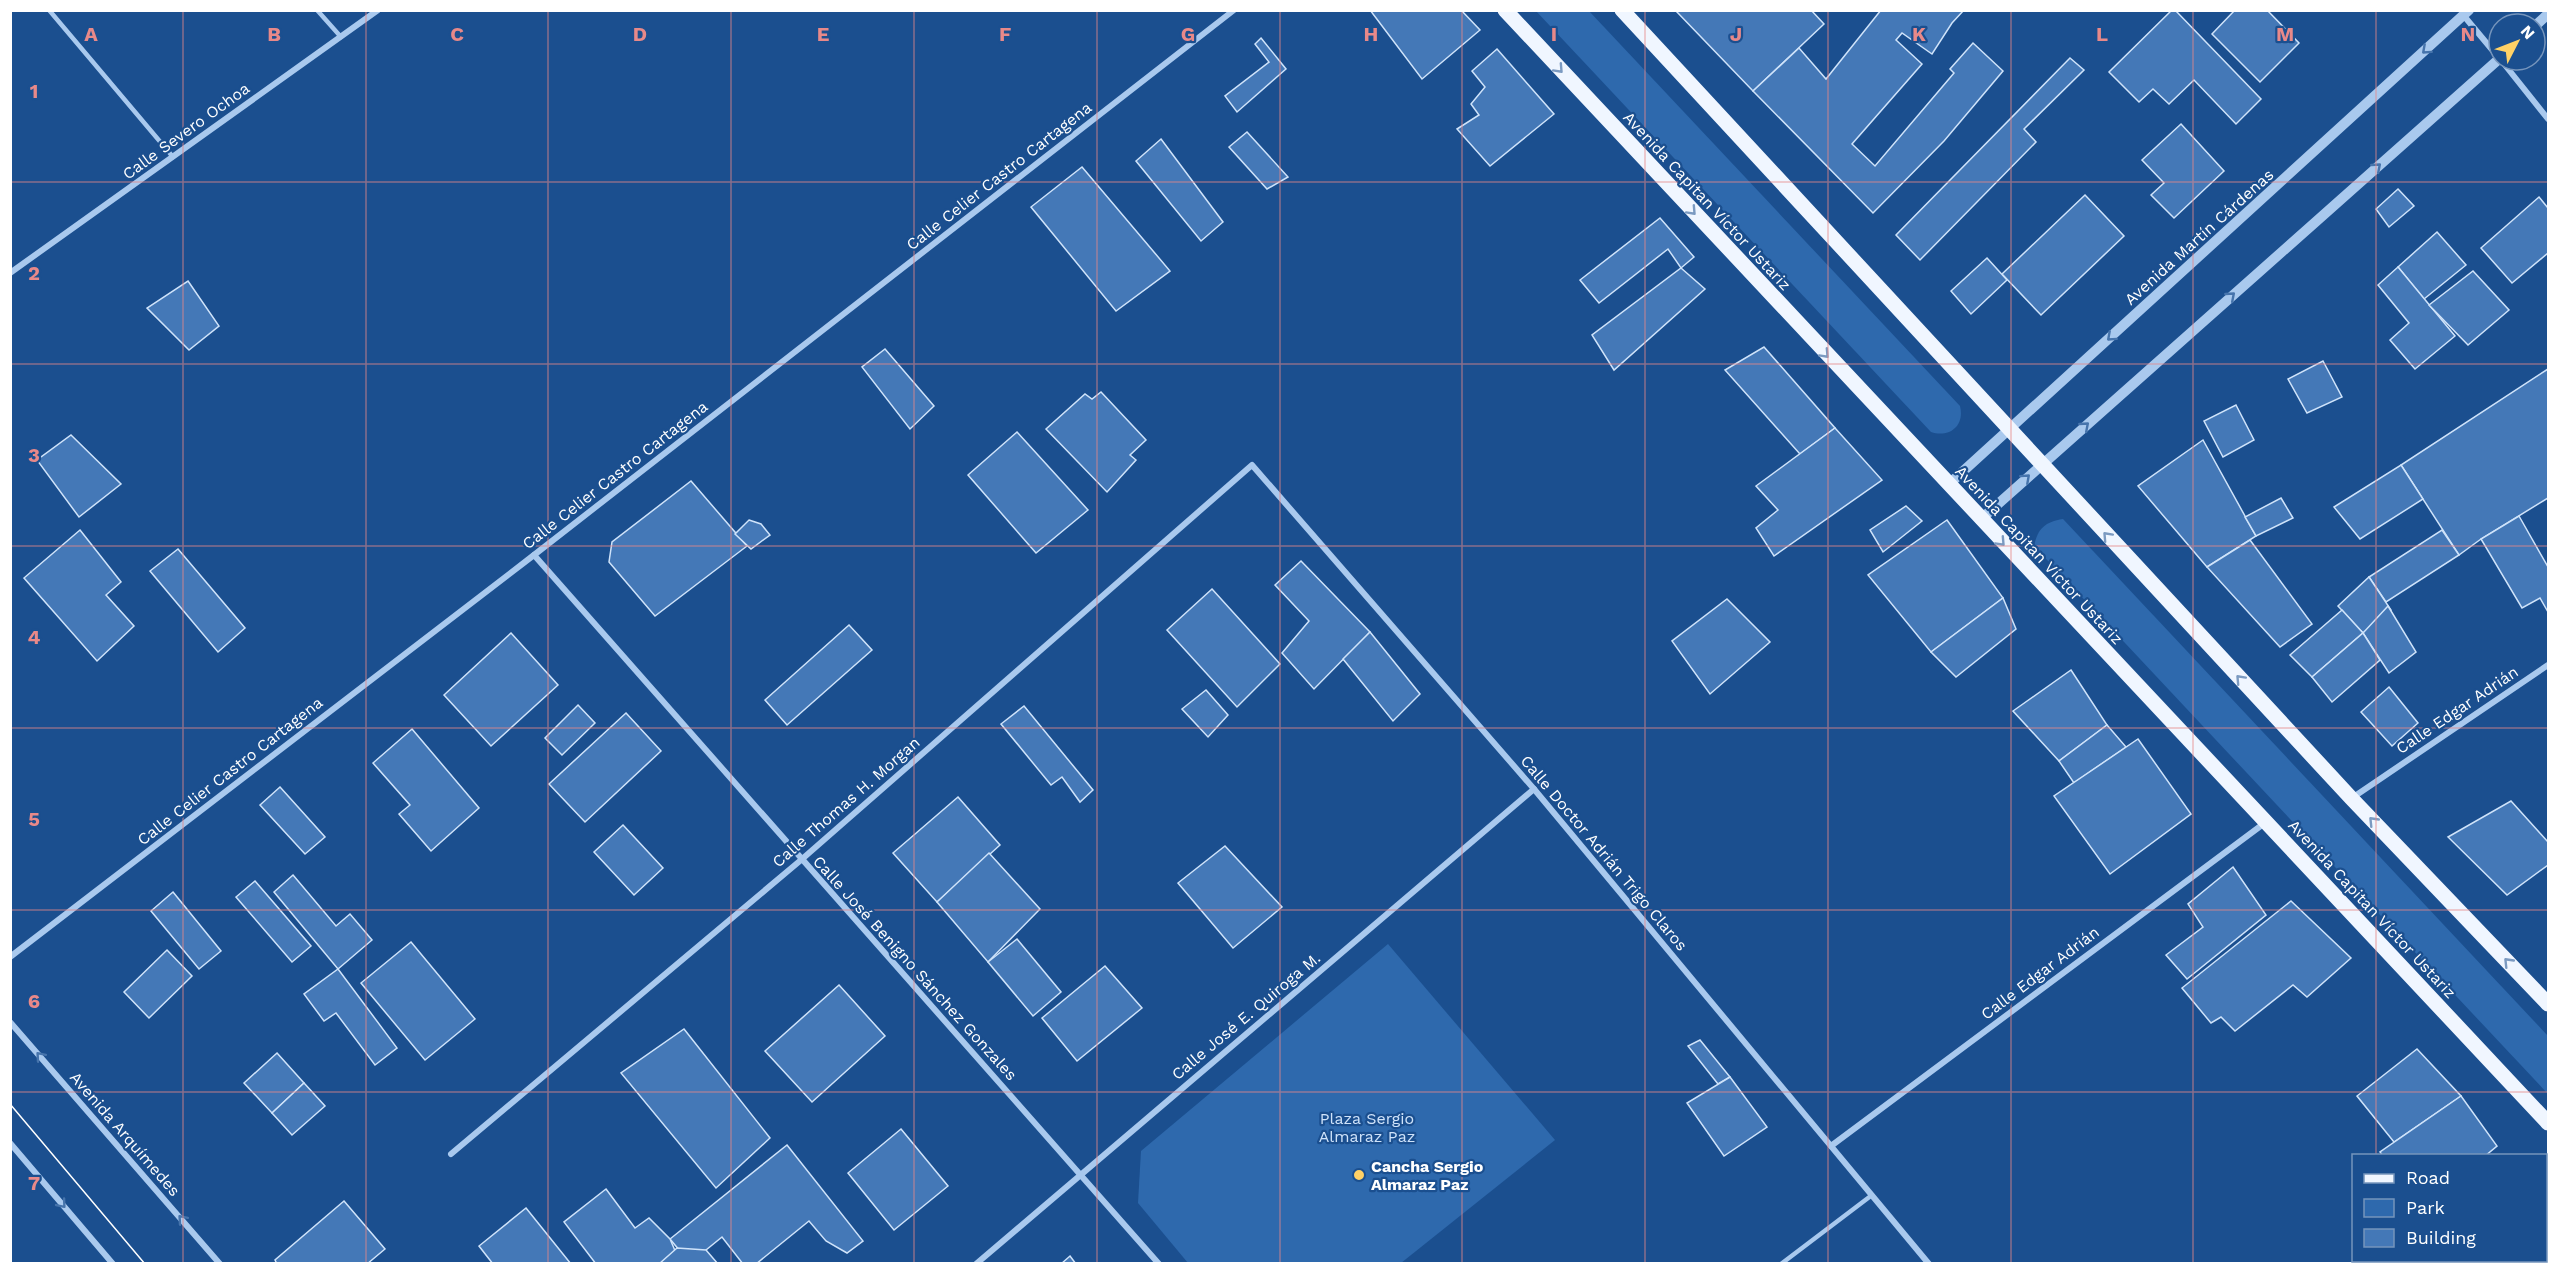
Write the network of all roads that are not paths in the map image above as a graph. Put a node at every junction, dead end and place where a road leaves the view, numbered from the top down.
1 (48, 10) edge
2 (317, 10) edge
3 (378, 10) edge
4 (1234, 10) edge
5 (1504, 10) edge
6 (1622, 10) edge
7 (2466, 13) edge
8 (341, 37) junction
9 (2487, 41) edge
10 (2487, 70) edge
11 (2510, 72) edge
12 (2548, 119) edge
13 (173, 157) junction
14 (10, 273) edge
15 (2009, 430) junction
16 (2041, 464) junction
17 (1252, 465) joint
18 (1948, 485) junction
19 (1980, 520) junction
20 (534, 555) junction
21 (2548, 665) edge
22 (1534, 789) junction
23 (2351, 798) junction
24 (2266, 822) junction
25 (801, 860) junction
26 (10, 957) edge
27 (2548, 1004) edge
28 (10, 1022) edge
29 (2548, 1123) edge
30 (10, 1143) edge
31 (1831, 1146) junction
32 (451, 1154) dead end
33 (1081, 1174) junction
34 (1872, 1195) junction
35 (113, 1263) edge
36 (220, 1263) edge
37 (976, 1263) edge
38 (1159, 1263) edge
39 (1781, 1263) edge
40 (1929, 1263) edge

1 - 13 lane
2 - 8 lane
3 - 8 street, Calle Severo Ochoa
4 - 20 street, Calle Celier Castro Cartagena
5 -> 18 main road, Avenida Capitan Víctor Ustariz
6 - 15 main road
7 - 9 street
7 -> 15 street, Avenida Martín Cárdenas
8 - 13 street, Calle Severo Ochoa
16 -> 10 street
11 - 12 street
13 - 14 street, Calle Severo Ochoa
15 - 16 main road
15 - 18 street, Avenida Martín Cárdenas
19 -> 16 street
23 -> 16 main road
17 - 22 street, Calle Doctor Adrián Trigo Claros
17 - 25 street, Calle Thomas H. Morgan
18 - 19 main road, Avenida Capitan Víctor Ustariz
19 -> 24 main road, Avenida Capitan Víctor Ustariz
20 - 25 street, Calle José Benigno Sánchez Gonzales
20 - 26 street, Calle Celier Castro Cartagena
21 - 23 street, Calle Edgar Adrián
22 - 31 street, Calle Doctor Adrián Trigo Claros
22 - 33 street, Calle José E. Quiroga M.
27 -> 23 main road
24 - 29 main road, Avenida Capitan Víctor Ustariz
24 - 31 street, Calle Edgar Adrián
25 - 32 street, Calle Thomas H. Morgan
25 - 33 street, Calle José Benigno Sánchez Gonzales
36 -> 28 street, Avenida Arquímedes
30 -> 35 street
31 - 34 street, Calle Doctor Adrián Trigo Claros
33 - 37 street, Calle José E. Quiroga M.
33 - 38 street, Calle José Benigno Sánchez Gonzales
34 - 39 lane
34 - 40 street, Calle Doctor Adrián Trigo Claros

